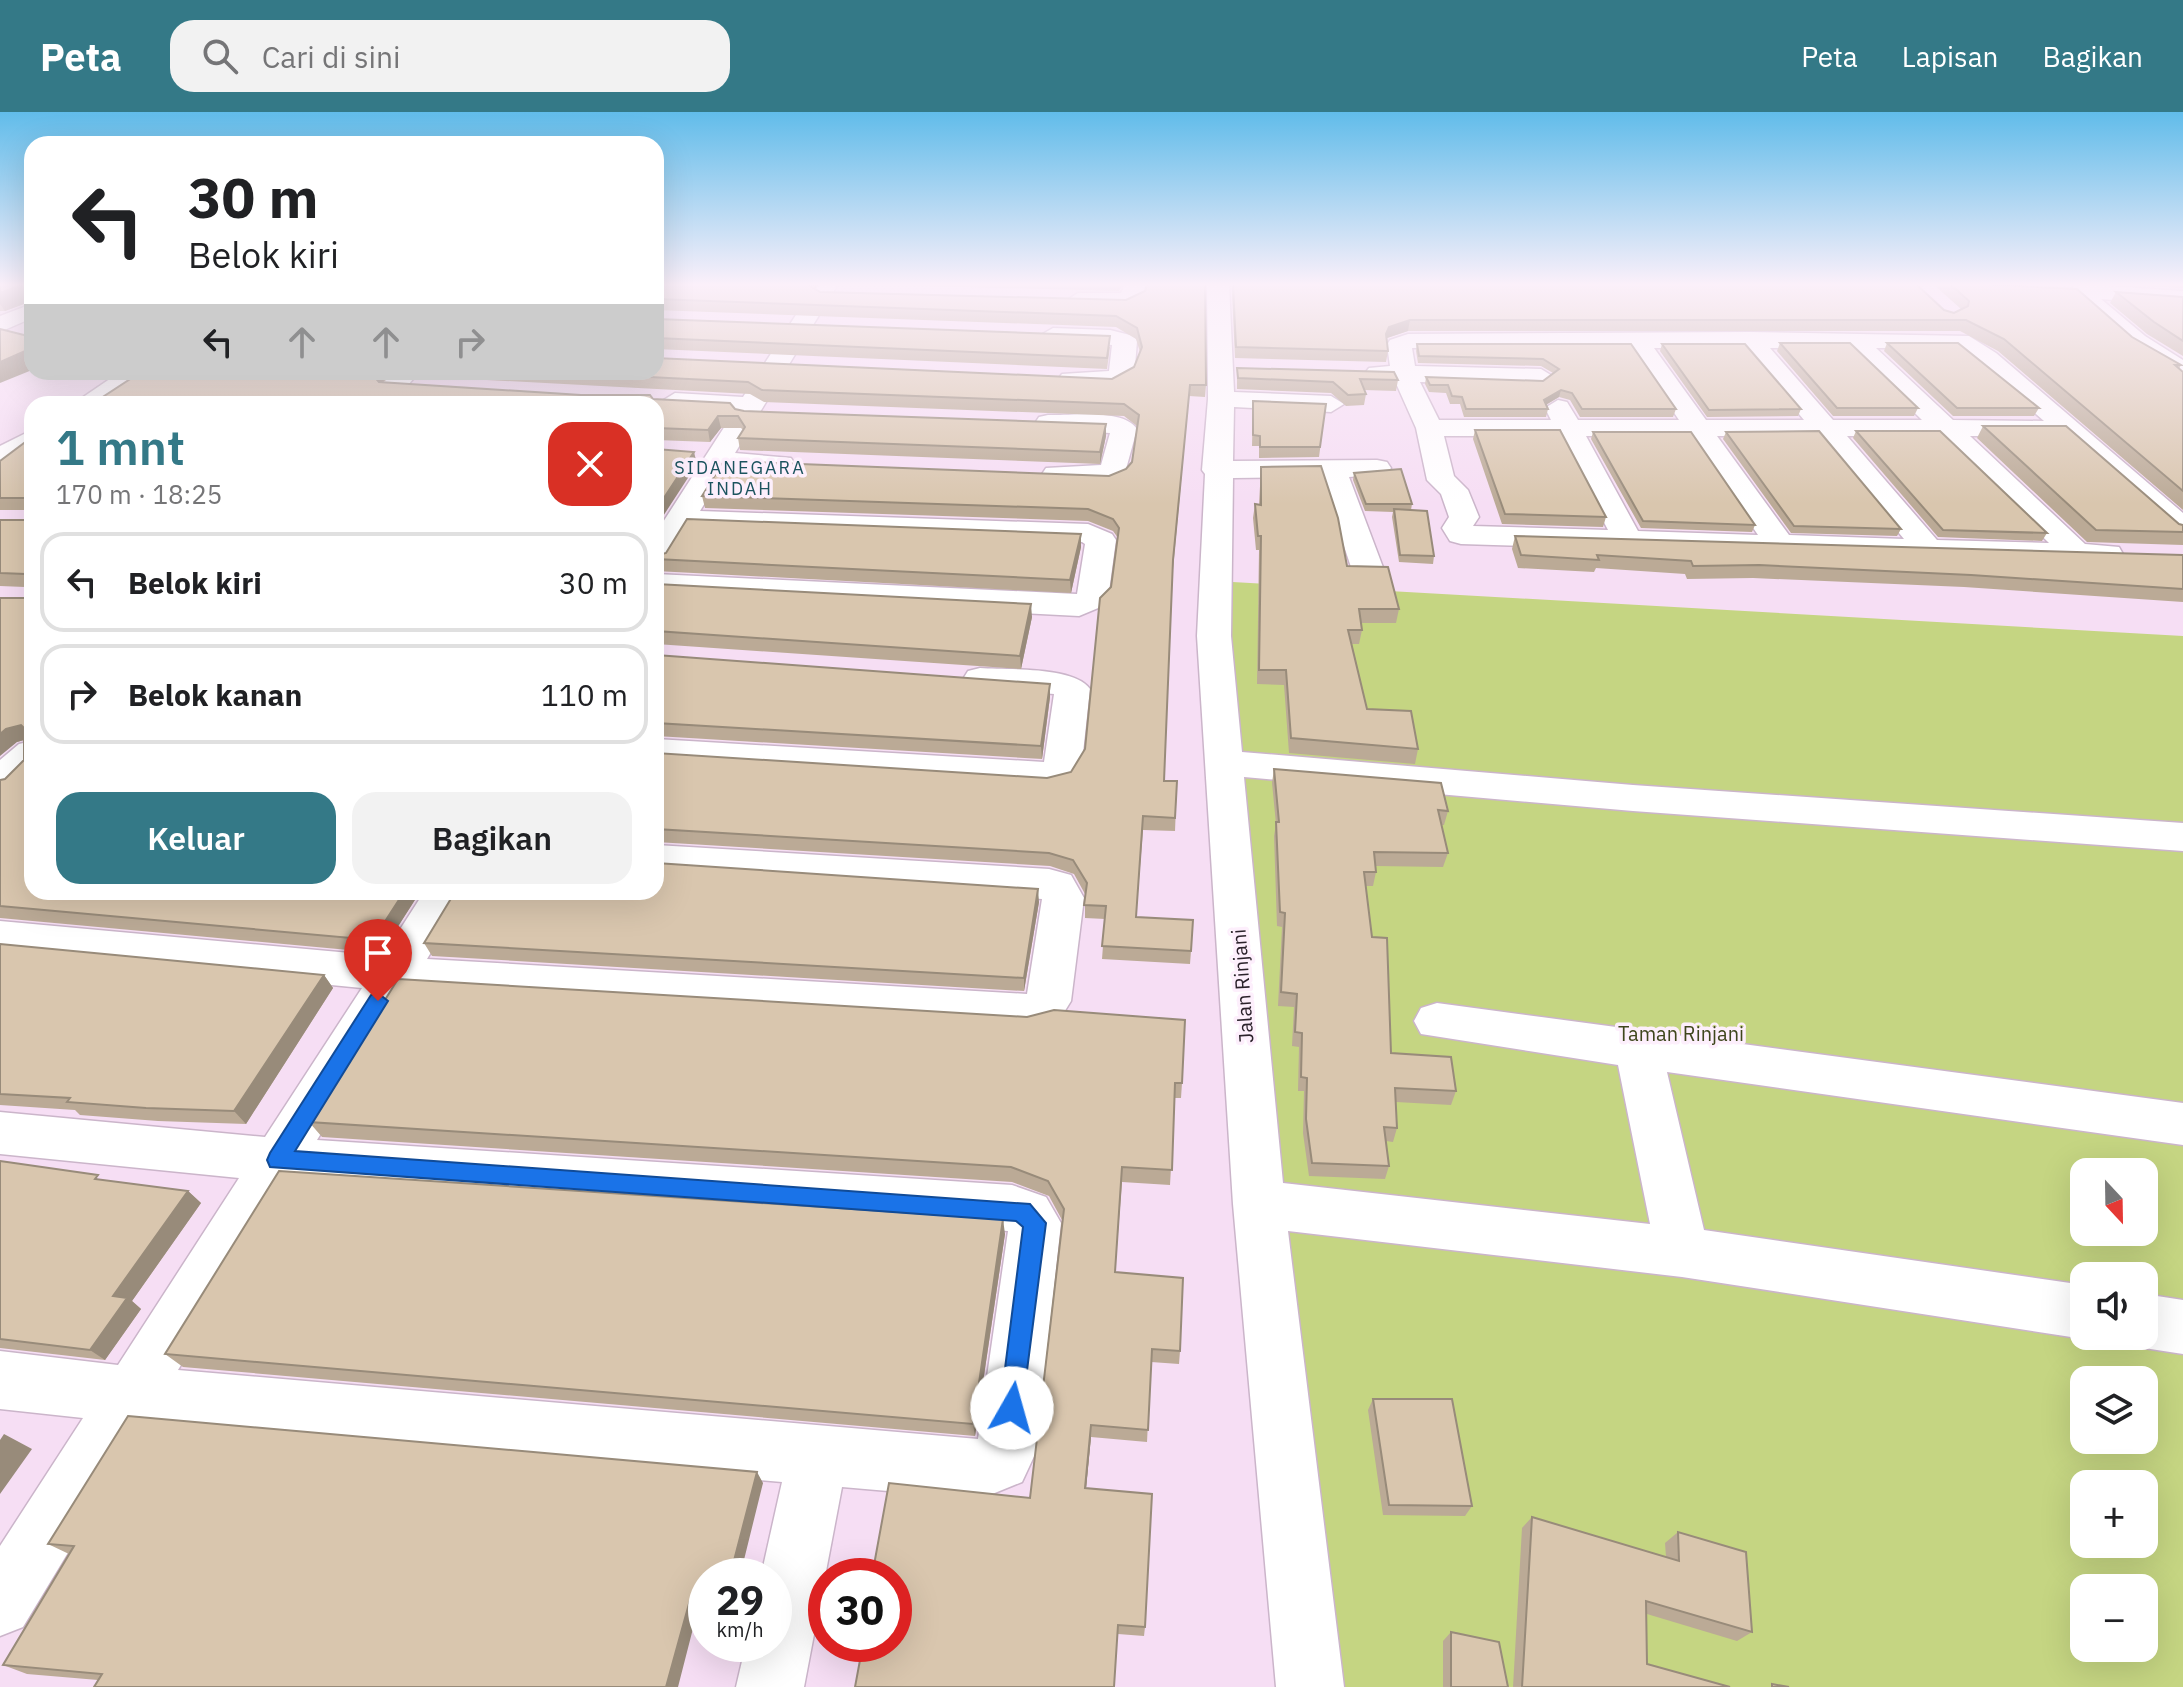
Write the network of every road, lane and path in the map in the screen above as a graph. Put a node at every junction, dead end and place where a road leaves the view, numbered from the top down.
1 (781, 358) edge
2 (1123, 358) edge
3 (1229, 358) edge
4 (1401, 358) edge
5 (1530, 358) edge
6 (1648, 358) edge
7 (1765, 358) edge
8 (1871, 358) edge
9 (1986, 358) edge
10 (2164, 358) edge
11 (745, 365) edge
12 (775, 367) junction
13 (1359, 367) edge
14 (806, 368) edge
15 (1402, 368) junction
16 (1231, 370) junction
17 (2183, 371) edge
18 (1541, 377) junction
19 (1050, 378) edge
20 (124, 380) edge
21 (99, 396) edge
22 (664, 401) edge
23 (1331, 404) dead end
24 (748, 408) junction
25 (779, 413) edge
26 (1019, 422) edge
27 (2066, 427) junction
28 (1429, 428) junction
29 (1569, 428) junction
30 (1698, 429) junction
31 (1825, 429) junction
32 (1946, 429) junction
33 (0, 435) edge
34 (24, 436) edge
35 (24, 442) edge
36 (710, 456) junction
37 (0, 458) edge
38 (809, 465) edge
39 (1377, 468) edge
40 (1332, 469) junction
41 (1216, 470) junction
42 (1024, 473) edge
43 (674, 512) edge
44 (2183, 528) edge
45 (664, 537) edge
46 (1627, 538) junction
47 (1778, 542) junction
48 (1926, 546) junction
49 (2076, 552) junction
50 (2137, 555) edge
51 (1368, 570) edge
52 (664, 584) edge
53 (942, 676) edge
54 (664, 752) edge
55 (24, 760) edge
56 (1225, 763) junction
57 (0, 781) edge
58 (0, 788) edge
59 (24, 790) edge
60 (2183, 837) edge
61 (664, 860) edge
62 (441, 900) edge
63 (0, 937) edge
64 (394, 974) junction
65 (1437, 1021) dead end
66 (1638, 1049) junction
67 (2183, 1124) edge
68 (0, 1133) edge
69 (278, 1160) junction
70 (1259, 1204) junction
71 (1682, 1252) junction
72 (2070, 1310) edge
73 (2158, 1323) edge
74 (2183, 1327) edge
75 (0, 1380) edge
76 (131, 1395) junction
77 (818, 1454) junction
78 (0, 1604) edge
79 (770, 1687) edge
80 (1310, 1687) edge

1 - 12 street
2 - 19 street
3 - 16 street, Jalan Rinjani
4 - 15 street
5 - 18 street
6 - 30 street
7 - 31 street
8 - 32 street
9 - 27 street
10 - 17 street
11 - 12 street
12 - 14 street
12 - 24 street
13 - 15 street
15 - 18 street
15 - 28 street
16 - 23 street
16 - 41 street, Jalan Rinjani
18 - 29 street
20 - 21 street
22 - 24 street
24 - 25 street
24 - 36 street
26 - 42 street
27 - 32 street
27 - 44 street
28 - 29 street
28 - 46 street
29 - 30 street
29 - 46 street
30 - 31 street
30 - 47 street
31 - 32 street
31 - 48 street
32 - 49 street
33 - 34 street
35 - 37 street
36 - 38 street
36 - 43 street
39 - 40 street
40 - 41 street
40 - 51 street
41 - 56 street, Jalan Rinjani
43 - 45 street
43 - 52 street
46 - 47 street
47 - 48 street
48 - 49 street
49 - 50 street
53 - 54 street
55 - 57 street
56 - 60 street
56 - 70 street, Jalan Rinjani
58 - 59 street
61 - 64 street
62 - 64 street
63 - 64 street
64 - 69 street
65 - 66 street
66 - 67 street
66 - 71 street
68 - 69 street
69 - 76 street
69 - 77 street
70 - 71 street
70 - 80 street, Jalan Rinjani
71 - 72 street
73 - 74 street
75 - 76 street
76 - 77 street
76 - 78 street
77 - 79 street

